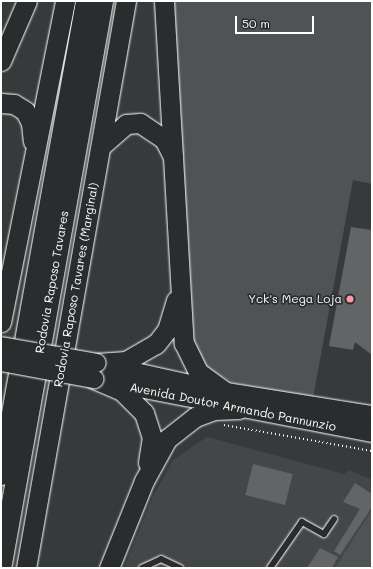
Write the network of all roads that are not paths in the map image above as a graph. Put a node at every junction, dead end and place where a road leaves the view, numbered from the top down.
1 (27, 1) edge
2 (65, 1) edge
3 (86, 1) edge
4 (102, 1) edge
5 (126, 1) edge
6 (164, 1) edge
7 (1, 61) edge
8 (1, 103) edge
9 (101, 146) junction
10 (174, 158) junction
11 (32, 173) junction
12 (178, 270) junction
13 (1, 322) edge
14 (1, 346) edge
15 (1, 362) edge
16 (95, 371) junction
17 (226, 392) junction
18 (239, 409) junction
19 (372, 415) edge
20 (372, 433) edge
21 (1, 474) edge
22 (144, 482) junction
23 (334, 519) dead end
24 (1, 563) edge
25 (26, 568) edge
26 (109, 568) edge
27 (142, 568) edge
28 (180, 568) edge
29 (270, 568) edge

1 - 7 highway
2 - 11 highway
3 - 21 highway, Rodovia Raposo Tavares
4 - 24 highway, Rodovia Raposo Tavares
5 - 9 highway, Rodovia Raposo Tavares (Marginal)
6 - 10 highway
8 - 11 highway
9 - 10 highway
9 - 25 highway, Rodovia Raposo Tavares (Marginal)
10 - 12 highway
11 - 13 highway
12 - 16 highway
12 - 17 highway
14 - 16 main road, bridge
15 - 16 main road, bridge
16 - 17 main road, Avenida Doutor Armando Pannunzio
16 - 18 main road, Avenida Doutor Armando Pannunzio
16 - 22 highway
17 - 19 main road, Avenida Doutor Armando Pannunzio
18 - 20 main road, Avenida Doutor Armando Pannunzio
18 - 22 highway
22 - 26 highway
23 - 29 lane
27 - 28 lane

